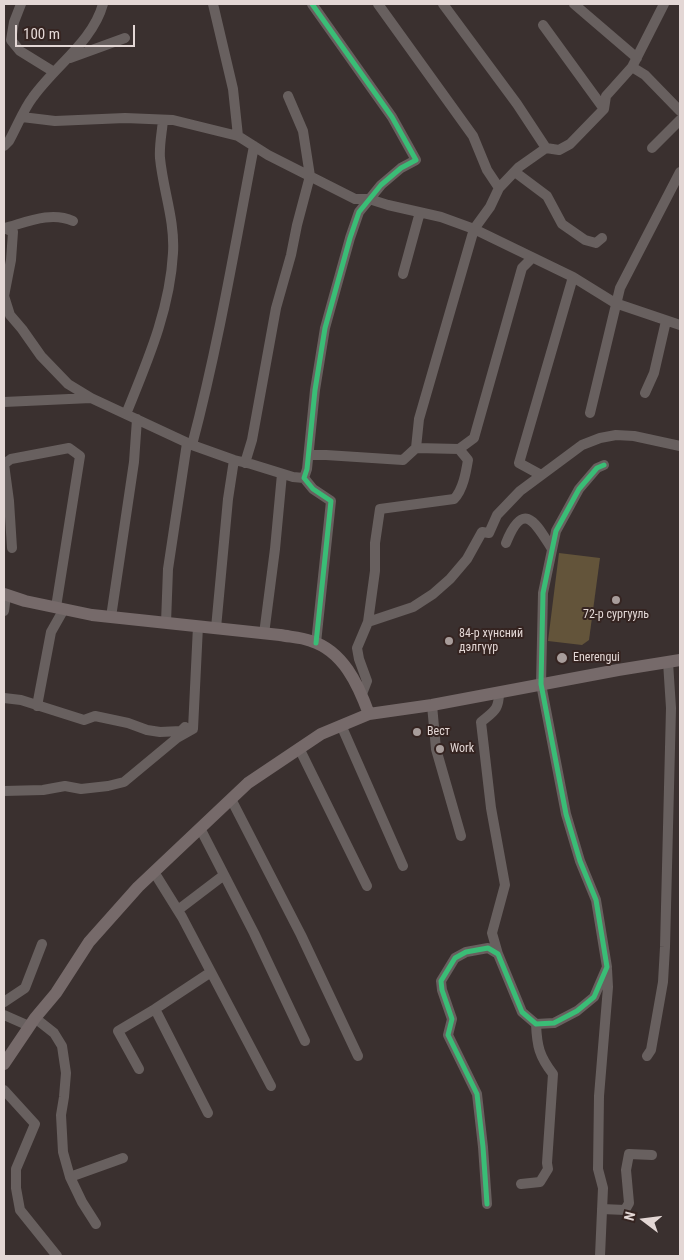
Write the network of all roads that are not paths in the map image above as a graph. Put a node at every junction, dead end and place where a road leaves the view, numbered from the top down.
1 (20, 4) edge
2 (103, 4) edge
3 (213, 4) edge
4 (312, 4) edge
5 (378, 4) edge
6 (442, 4) edge
7 (574, 4) edge
8 (664, 4) edge
9 (542, 25) dead end
10 (125, 38) dead end
11 (70, 58) junction
12 (634, 62) junction
13 (54, 72) junction
14 (288, 96) dead end
15 (604, 109) junction
16 (680, 111) edge
17 (22, 117) junction
18 (162, 120) junction
19 (680, 120) edge
20 (238, 136) junction
21 (4, 146) edge
22 (254, 146) junction
23 (546, 148) junction
24 (652, 148) dead end
25 (515, 172) junction
26 (680, 172) edge
27 (310, 176) junction
28 (499, 188) junction
29 (368, 199) junction
30 (420, 212) junction
31 (73, 221) dead end
32 (4, 228) edge
33 (474, 229) junction
34 (602, 238) dead end
35 (532, 258) junction
36 (403, 274) dead end
37 (573, 277) junction
38 (615, 303) junction
39 (666, 321) junction
40 (680, 325) edge
41 (645, 393) dead end
42 (91, 398) junction
43 (4, 402) edge
44 (590, 412) dead end
45 (126, 414) junction
46 (138, 419) junction
47 (190, 444) junction
48 (680, 446) edge
49 (416, 448) junction
50 (459, 448) junction
51 (309, 455) junction
52 (234, 460) junction
53 (245, 463) junction
54 (4, 464) edge
55 (604, 465) dead end
56 (282, 474) junction
57 (541, 475) junction
58 (304, 478) junction
59 (506, 543) dead end
60 (12, 548) dead end
61 (552, 549) junction
62 (424, 589) dead end
63 (5, 595) edge
64 (425, 600) junction
65 (60, 608) junction
66 (4, 611) edge
67 (111, 617) junction
68 (368, 622) junction
69 (166, 623) junction
70 (198, 626) junction
71 (216, 628) junction
72 (264, 634) junction
73 (316, 643) junction
74 (674, 661) edge
75 (541, 684) junction
76 (499, 692) junction
77 (362, 694) junction
78 (4, 698) edge
79 (432, 705) junction
80 (37, 706) junction
81 (369, 714) junction
82 (193, 716) junction
83 (341, 725) junction
84 (299, 748) junction
85 (4, 791) edge
86 (231, 799) junction
87 (200, 828) junction
88 (461, 836) dead end
89 (403, 866) dead end
90 (154, 872) junction
91 (224, 876) junction
92 (368, 886) dead end
93 (178, 910) junction
94 (42, 944) dead end
95 (498, 954) junction
96 (607, 967) junction
97 (211, 972) junction
98 (4, 1002) edge
99 (155, 1009) junction
100 (4, 1015) edge
101 (32, 1022) junction
102 (536, 1024) junction
103 (306, 1041) dead end
104 (358, 1056) dead end
105 (647, 1056) dead end
106 (4, 1064) edge
107 (139, 1069) dead end
108 (271, 1086) dead end
109 (4, 1090) edge
110 (208, 1113) dead end
111 (652, 1155) dead end
112 (123, 1158) dead end
113 (70, 1177) junction
114 (521, 1184) dead end
115 (486, 1204) dead end
116 (602, 1209) junction
117 (96, 1224) dead end
118 (57, 1256) edge
119 (600, 1256) edge

1 - 13 street
2 - 11 street
3 - 20 street
4 - 29 street
5 - 28 street
6 - 23 street
7 - 12 street
8 - 12 street
9 - 15 street
10 - 11 street
11 - 13 street
12 - 15 street
12 - 16 street
13 - 17 street
14 - 27 street
15 - 23 street
17 - 18 street
17 - 21 street
18 - 20 street
18 - 45 street
19 - 24 street
20 - 22 street
22 - 27 street
22 - 47 street
23 - 25 street
25 - 28 street
25 - 34 street
26 - 38 street
27 - 29 street
27 - 53 street
28 - 33 street
29 - 30 street
29 - 51 street
30 - 33 street
30 - 36 street
31 - 32 street
32 - 42 street
33 - 35 street
33 - 49 street
35 - 37 street
35 - 50 street
37 - 38 street
37 - 57 street
38 - 39 street
38 - 44 street
39 - 40 street
39 - 41 street
42 - 43 street
42 - 45 street
45 - 46 street
46 - 47 street
46 - 67 street
47 - 52 street
47 - 69 street
48 - 57 street
49 - 50 street
49 - 51 street
50 - 68 street
51 - 58 street
52 - 53 street
52 - 71 street
53 - 56 street
54 - 60 street
54 - 65 street
55 - 61 street
56 - 58 street
56 - 72 street
57 - 64 street
58 - 73 street
59 - 61 street
61 - 75 street
62 - 64 street
63 - 65 main road
63 - 66 street
64 - 68 street
65 - 67 main road
65 - 80 street
67 - 69 main road
68 - 77 street
69 - 70 main road
70 - 71 main road
70 - 82 street
71 - 72 main road
72 - 73 main road
73 - 77 main road
74 - 75 main road
74 - 105 street
75 - 76 main road
75 - 96 street
76 - 79 main road
76 - 95 street
77 - 81 main road
78 - 80 street
79 - 81 main road
79 - 88 street
80 - 82 street
81 - 83 main road
82 - 85 street
83 - 84 main road
83 - 89 street
84 - 86 main road
84 - 92 street
86 - 87 main road
86 - 104 street
87 - 90 main road
87 - 91 street
90 - 93 street
90 - 101 main road
91 - 93 street
91 - 103 street
93 - 97 street
94 - 98 street
95 - 102 street
95 - 115 street
96 - 102 street
96 - 116 street
97 - 99 street
97 - 108 street
99 - 107 street
99 - 110 street
100 - 101 street
101 - 106 main road
101 - 113 street
102 - 114 street
109 - 118 street
111 - 116 street
112 - 113 street
113 - 117 street
116 - 119 street

